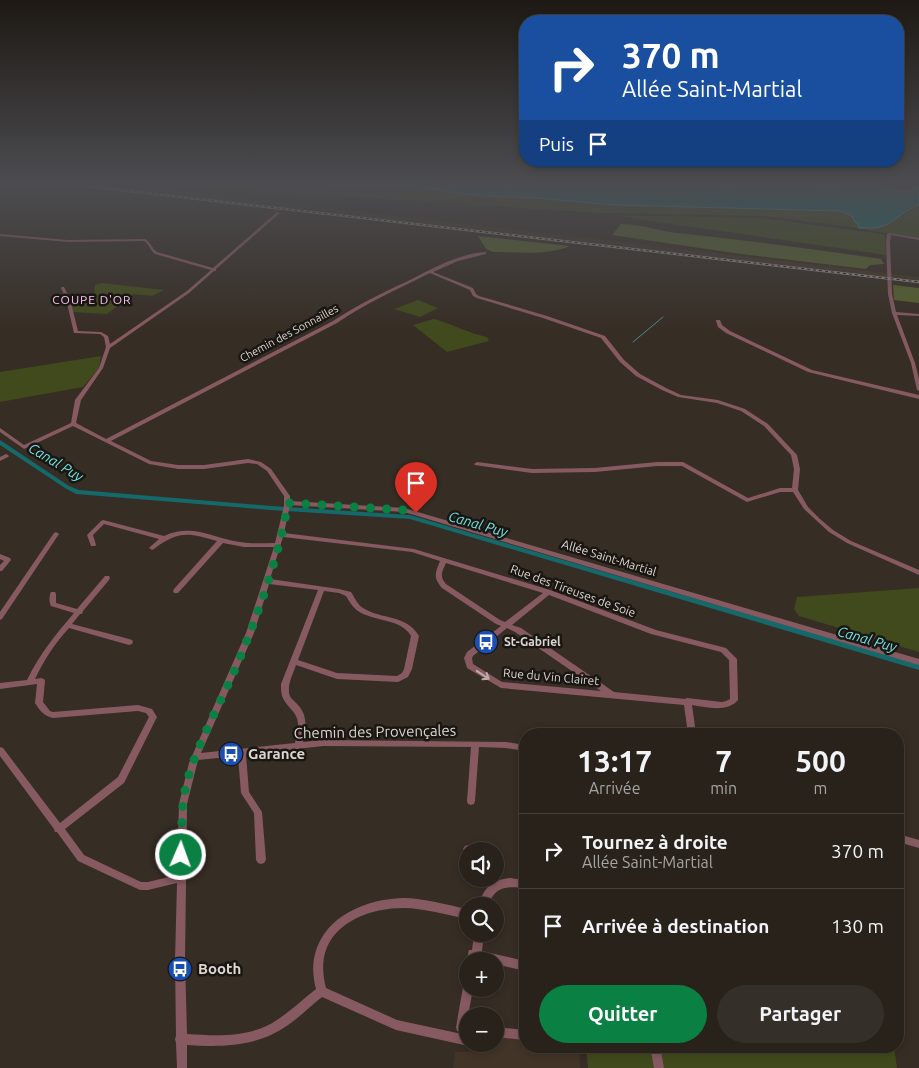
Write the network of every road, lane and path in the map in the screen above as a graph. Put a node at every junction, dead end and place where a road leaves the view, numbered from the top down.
1 (256, 234) edge
2 (0, 235) edge
3 (919, 239) edge
4 (484, 253) dead end
5 (215, 270) junction
6 (430, 272) junction
7 (63, 288) dead end
8 (894, 313) junction
9 (919, 315) edge
10 (718, 322) dead end
11 (108, 347) junction
12 (919, 390) edge
13 (919, 397) edge
14 (73, 424) junction
15 (0, 430) edge
16 (106, 442) junction
17 (24, 446) joint
18 (477, 464) dead end
19 (795, 490) junction
20 (287, 507) junction
21 (56, 534) dead end
22 (281, 535) junction
23 (162, 538) junction
24 (222, 540) junction
25 (94, 545) dead end
26 (278, 545) junction
27 (152, 548) dead end
28 (0, 556) edge
29 (444, 560) junction
30 (0, 569) edge
31 (919, 573) edge
32 (107, 578) dead end
33 (267, 581) junction
34 (322, 589) junction
35 (176, 590) dead end
36 (548, 592) junction
37 (52, 594) dead end
38 (80, 612) junction
39 (0, 617) edge
40 (67, 625) junction
41 (507, 626) junction
42 (129, 642) dead end
43 (294, 662) junction
44 (919, 662) edge
45 (30, 682) junction
46 (0, 686) edge
47 (612, 694) junction
48 (687, 701) junction
49 (691, 728) edge
50 (475, 744) junction
51 (298, 745) junction
52 (519, 747) edge
53 (0, 750) edge
54 (242, 752) junction
55 (196, 758) junction
56 (471, 801) dead end
57 (58, 829) junction
58 (904, 840) edge
59 (919, 844) edge
60 (261, 860) dead end
61 (181, 878) junction
62 (504, 882) edge
63 (519, 883) edge
64 (459, 912) edge
65 (504, 963) edge
66 (519, 965) edge
67 (321, 991) junction
68 (504, 1033) edge
69 (519, 1034) edge
70 (180, 1039) junction
71 (459, 1039) edge
72 (656, 1053) edge
73 (182, 1068) edge
74 (659, 1068) edge

1 - 5 street
2 - 5 street
3 - 8 street
4 - 6 street, Chemin des Sonnailles
5 - 11 street
6 - 16 street, Chemin des Sonnailles
6 - 19 street
7 - 11 street
8 - 9 street
8 - 12 street
10 - 13 street
11 - 14 street
14 - 16 street
14 - 17 street
15 - 17 street
16 - 20 street
18 - 19 street
19 - 31 street
20 - 22 street
20 - 44 street, Allée Saint-Martial
21 - 39 street
22 - 26 street
22 - 29 street, Rue des Tireuses de Soie
23 - 24 street
23 - 25 street
23 - 27 street
24 - 26 street
24 - 35 street
26 - 33 street
28 - 30 street
29 - 36 street, Rue des Tireuses de Soie
29 - 41 street
32 - 38 street
33 - 34 street
33 - 55 street
34 - 43 street
34 - 43 street
36 - 41 street, Rue du Vin Clairet
36 - 48 street, Rue des Tireuses de Soie
37 - 38 street
38 - 40 street
40 - 42 street
40 - 45 street
41 - 47 street
41 -> 47 street, Rue du Vin Clairet
43 - 51 street
45 - 46 street
45 - 57 street
47 - 48 street, Rue du Vin Clairet
48 - 49 street
50 - 51 street, Chemin des Provençales
50 - 52 street, Chemin des Provençales
50 - 56 street
51 - 54 street, Chemin des Provençales
53 - 57 street
54 - 55 street, Chemin des Provençales
54 - 60 street
55 - 61 street
57 - 61 street
58 - 59 street
61 - 70 street
62 - 63 street
64 - 67 street
65 - 66 street
67 - 70 street
67 - 71 street
68 - 69 street
70 - 73 street
72 - 74 street

